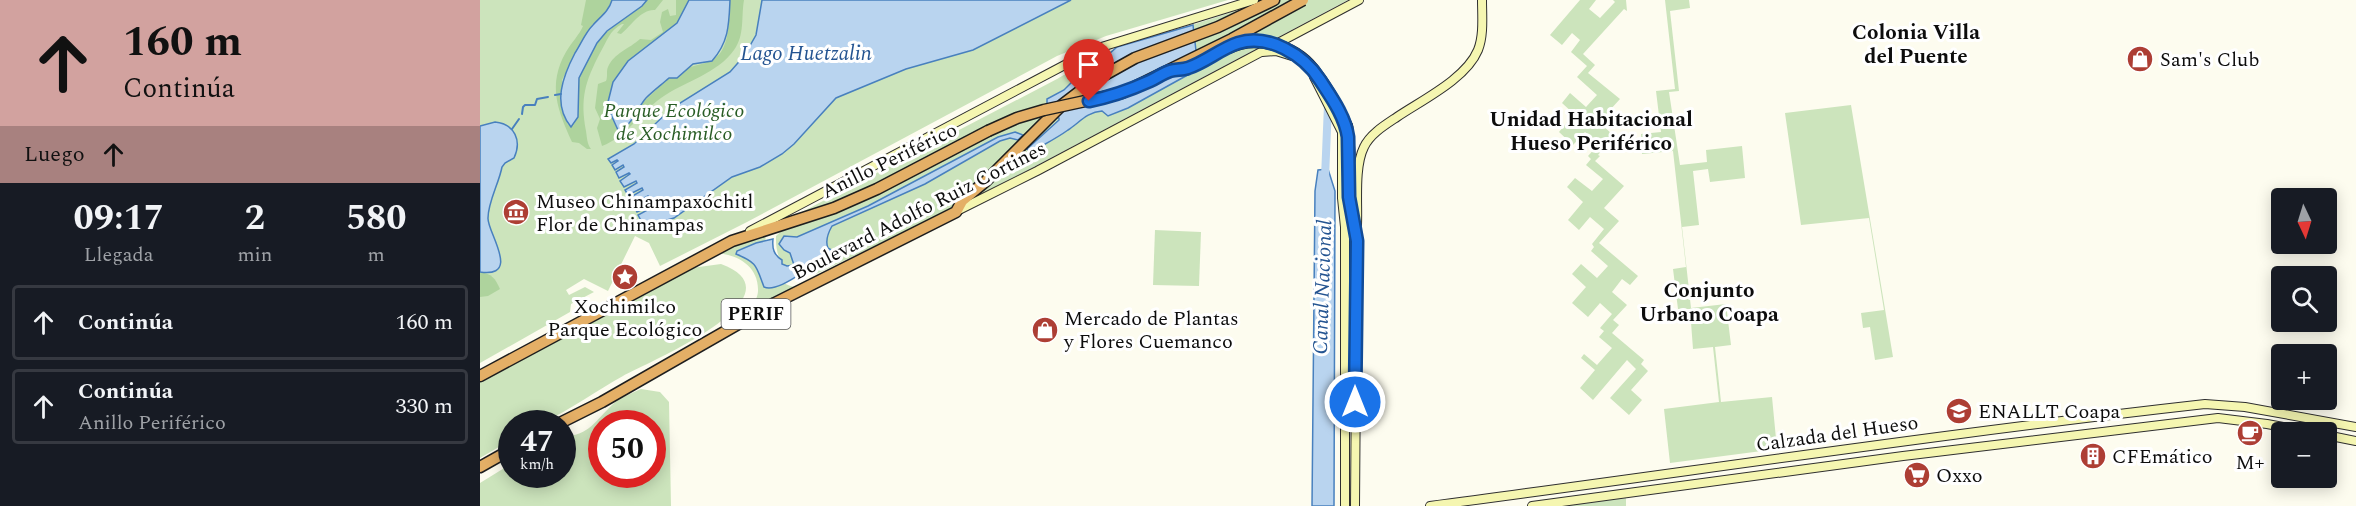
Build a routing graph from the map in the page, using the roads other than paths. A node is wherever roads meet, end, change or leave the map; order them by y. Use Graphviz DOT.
graph roads {
  1 [pos="1254,0"];
  2 [pos="1274,0"];
  3 [pos="1303,0"];
  4 [pos="1359,0"];
  5 [pos="1482,0"];
  6 [pos="1262,52"];
  7 [pos="1171,70"];
  8 [pos="956,212"];
  9 [pos="732,241"];
  10 [pos="1357,241"];
  11 [pos="480,376"];
  12 [pos="576,415"];
  13 [pos="2271,425"];
  14 [pos="2356,427"];
  15 [pos="2337,437"];
  16 [pos="2356,441"];
  17 [pos="498,457"];
  18 [pos="480,467"];
  19 [pos="1345,506"];
  20 [pos="1357,506"];
  21 [pos="1430,506"];
  22 [pos="1532,506"];
  1 -- 9 [label="main road"];
  2 -- 8 [label="highway"];
  3 -- 7 [label="highway, Anillo Periférico, bridge"];
  4 -- 6 [label="main road, Boulevard Adolfo Ruiz Cortines / PERIF"];
  5 -- 10 [label="main road"];
  6 -- 8 [label="main road, Boulevard Adolfo Ruiz Cortines / PERIF"];
  6 -- 19 [label="main road"];
  7 -- 9 [label="highway, Anillo Periférico, bridge"];
  7 -- 10 [label="highway, bridge"];
  8 -- 12 [label="highway, Boulevard Adolfo Ruiz Cortines / PERIF"];
  9 -- 11 [label="highway"];
  10 -- 20 [label="main road"];
  13 -- 22 [label="main road, Calzada del Hueso"];
  14 -- 21 [label="main road, Calzada del Hueso"];
  15 -- 16 [label="main road"];
  17 -- 18 [label="highway"];
}
